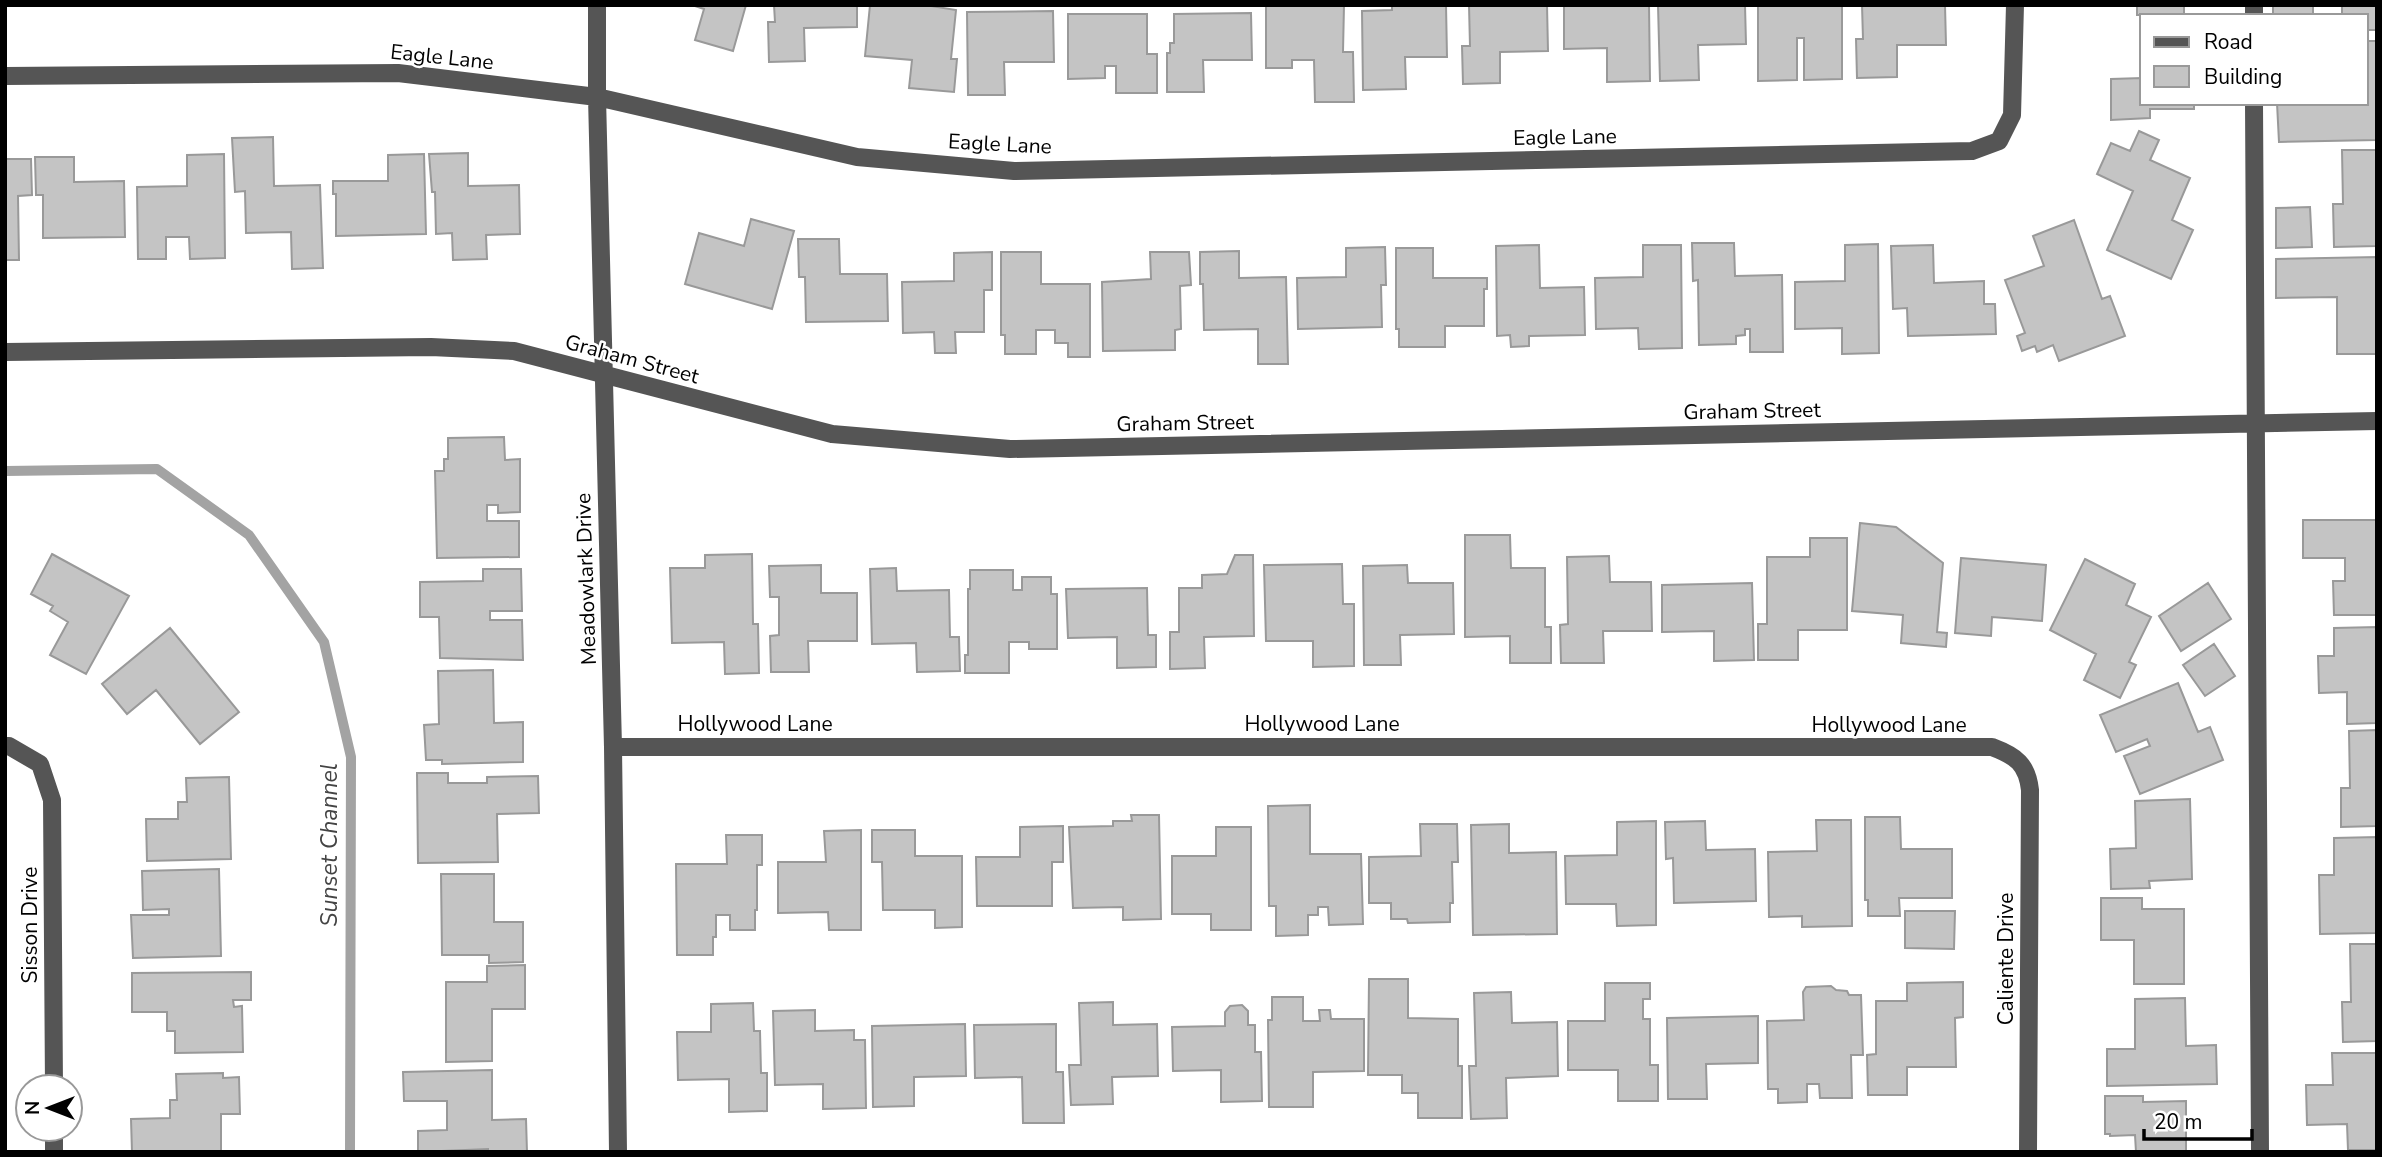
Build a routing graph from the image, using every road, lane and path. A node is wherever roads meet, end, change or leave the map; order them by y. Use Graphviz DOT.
graph roads {
  1 [pos="597,5"];
  2 [pos="2015,5"];
  3 [pos="5,76"];
  4 [pos="597,97"];
  5 [pos="2255,105"];
  6 [pos="5,352"];
  7 [pos="603,376"];
  8 [pos="2377,421"];
  9 [pos="2257,423"];
  10 [pos="5,746"];
  11 [pos="613,747"];
  12 [pos="2025,768"];
  13 [pos="54,1073"];
  14 [pos="618,1152"];
  15 [pos="2028,1152"];
  16 [pos="2260,1152"];
  1 -- 4 [label="street, Meadowlark Drive"];
  2 -- 4 [label="street, Eagle Lane"];
  3 -- 4 [label="street, Eagle Lane"];
  4 -- 7 [label="street, Meadowlark Drive"];
  5 -- 9 [label="street"];
  6 -- 7 [label="street, Graham Street"];
  7 -- 9 [label="street, Graham Street"];
  7 -- 11 [label="street, Meadowlark Drive"];
  8 -- 9 [label="street, Graham Street"];
  9 -- 16 [label="street"];
  10 -- 13 [label="street, Sisson Drive"];
  11 -- 12 [label="street, Hollywood Lane"];
  11 -- 14 [label="street, Meadowlark Drive"];
  12 -- 15 [label="street, Caliente Drive"];
}
